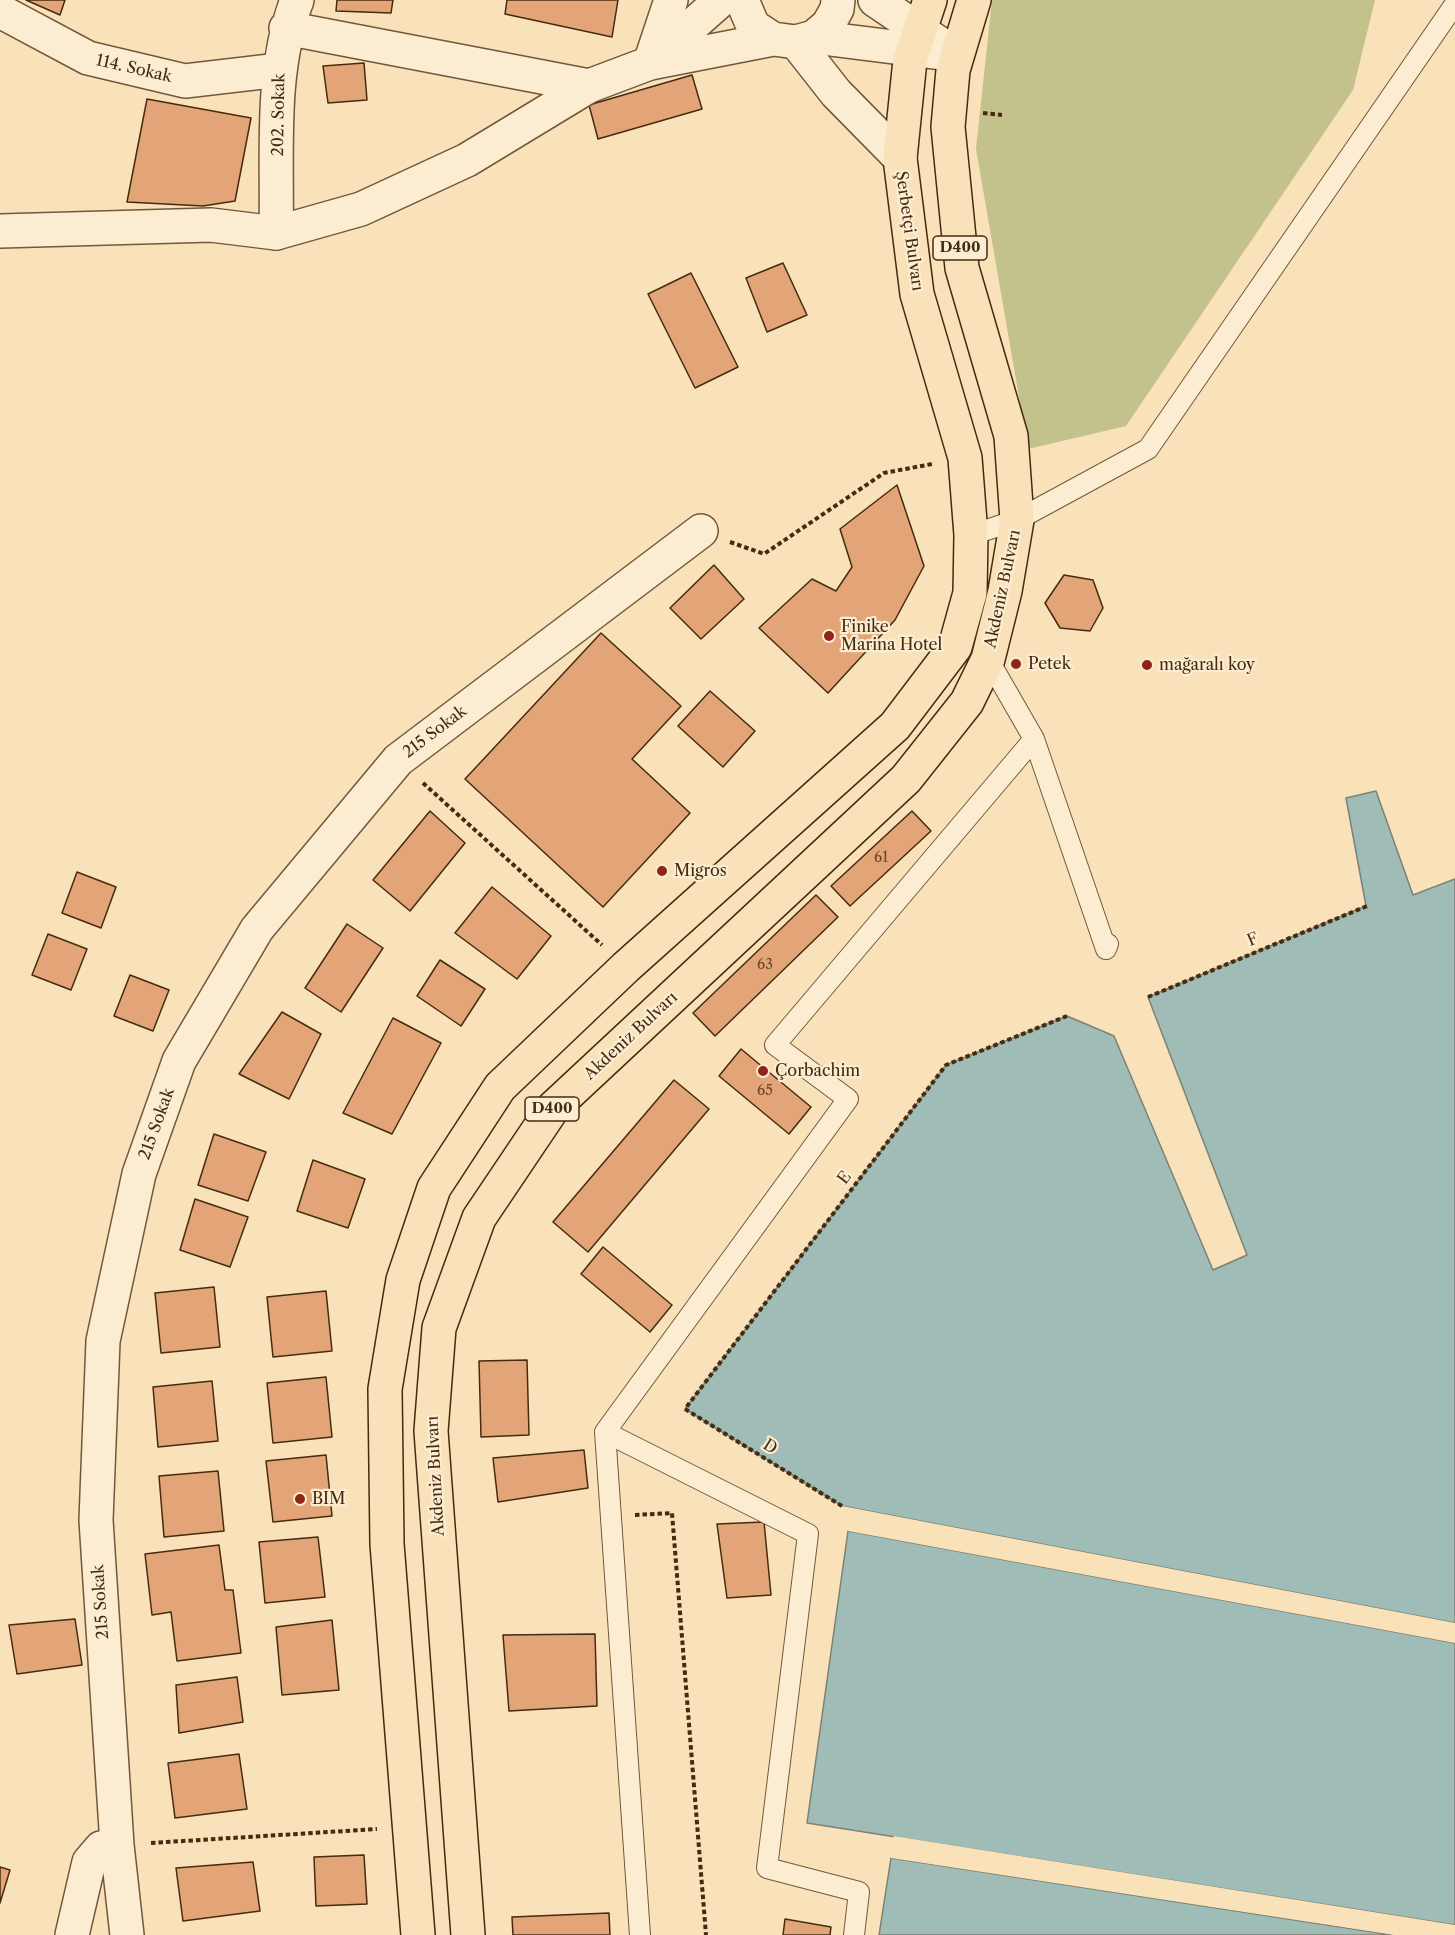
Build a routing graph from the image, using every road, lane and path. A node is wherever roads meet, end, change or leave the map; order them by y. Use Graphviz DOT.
graph roads {
  1 [pos="671,0"];
  2 [pos="721,0"];
  3 [pos="742,0"];
  4 [pos="838,0"];
  5 [pos="875,0"];
  6 [pos="974,0"];
  7 [pos="1455,4"];
  8 [pos="0,11"];
  9 [pos="292,14"];
  10 [pos="921,26"];
  11 [pos="794,40"];
  12 [pos="957,55"];
  13 [pos="650,63"];
  14 [pos="279,70"];
  15 [pos="589,86"];
  16 [pos="900,158"];
  17 [pos="0,231"];
  18 [pos="276,233"];
  19 [pos="965,458"];
  20 [pos="1017,520"];
  21 [pos="701,531"];
  22 [pos="971,535"];
  23 [pos="988,659"];
  24 [pos="1034,739"];
  25 [pos="398,760"];
  26 [pos="1367,906"];
  27 [pos="1108,944"];
  28 [pos="626,967"];
  29 [pos="1148,997"];
  30 [pos="1067,1016"];
  31 [pos="685,1409"];
  32 [pos="605,1432"];
  33 [pos="842,1506"];
  34 [pos="610,1517"];
  35 [pos="409,1827"];
  36 [pos="117,1845"];
  37 [pos="72,1935"];
  38 [pos="127,1935"];
  39 [pos="418,1935"];
  40 [pos="468,1935"];
  41 [pos="640,1935"];
  42 [pos="706,1935"];
  43 [pos="854,1935"];
  1 -- 13 [label="street"];
  2 -- 13 [label="street"];
  3 -- 11 [label="street"];
  4 -- 11 [label="street"];
  5 -- 10 [label="street"];
  6 -- 12 [label="highway, D400"];
  7 -- 20 [label="lane"];
  8 -- 14 [label="street, 114. Sokak"];
  9 -- 14 [label="street, 202. Sokak"];
  9 -- 15 [label="street"];
  10 -- 11 [label="street"];
  10 -- 12 [label="street"];
  10 -- 16 [label="highway, Şerbetçi Bulvarı / D400"];
  11 -- 13 [label="street"];
  11 -- 16 [label="street"];
  12 -- 20 [label="highway, Akdeniz Bulvarı / D400"];
  13 -- 15 [label="street"];
  14 -- 18 [label="street, 202. Sokak"];
  15 -- 18 [label="street"];
  16 -- 19 [label="highway, Şerbetçi Bulvarı / D400"];
  17 -- 18 [label="street"];
  19 -- 21 [label="path"];
  19 -- 22 [label="highway, Akdeniz Bulvarı / D400"];
  20 -- 22 [label="lane"];
  20 -- 23 [label="highway, Akdeniz Bulvarı / D400"];
  21 -- 25 [label="street, 215 Sokak"];
  22 -- 28 [label="highway, Akdeniz Bulvarı / D400"];
  23 -- 24 [label="lane"];
  23 -- 40 [label="highway, Akdeniz Bulvarı / D400"];
  24 -- 27 [label="lane"];
  24 -- 32 [label="lane"];
  25 -- 28 [label="path"];
  25 -- 36 [label="street, 215 Sokak"];
  26 -- 29 [label="path, F"];
  28 -- 35 [label="highway, Akdeniz Bulvarı / D400"];
  30 -- 31 [label="path, E"];
  31 -- 33 [label="path, D"];
  32 -- 34 [label="lane"];
  32 -- 43 [label="lane"];
  34 -- 41 [label="lane"];
  34 -- 42 [label="path"];
  35 -- 36 [label="path"];
  35 -- 39 [label="highway, Akdeniz Bulvarı / D400"];
  36 -- 37 [label="street"];
  36 -- 38 [label="street, 215 Sokak"];
}
